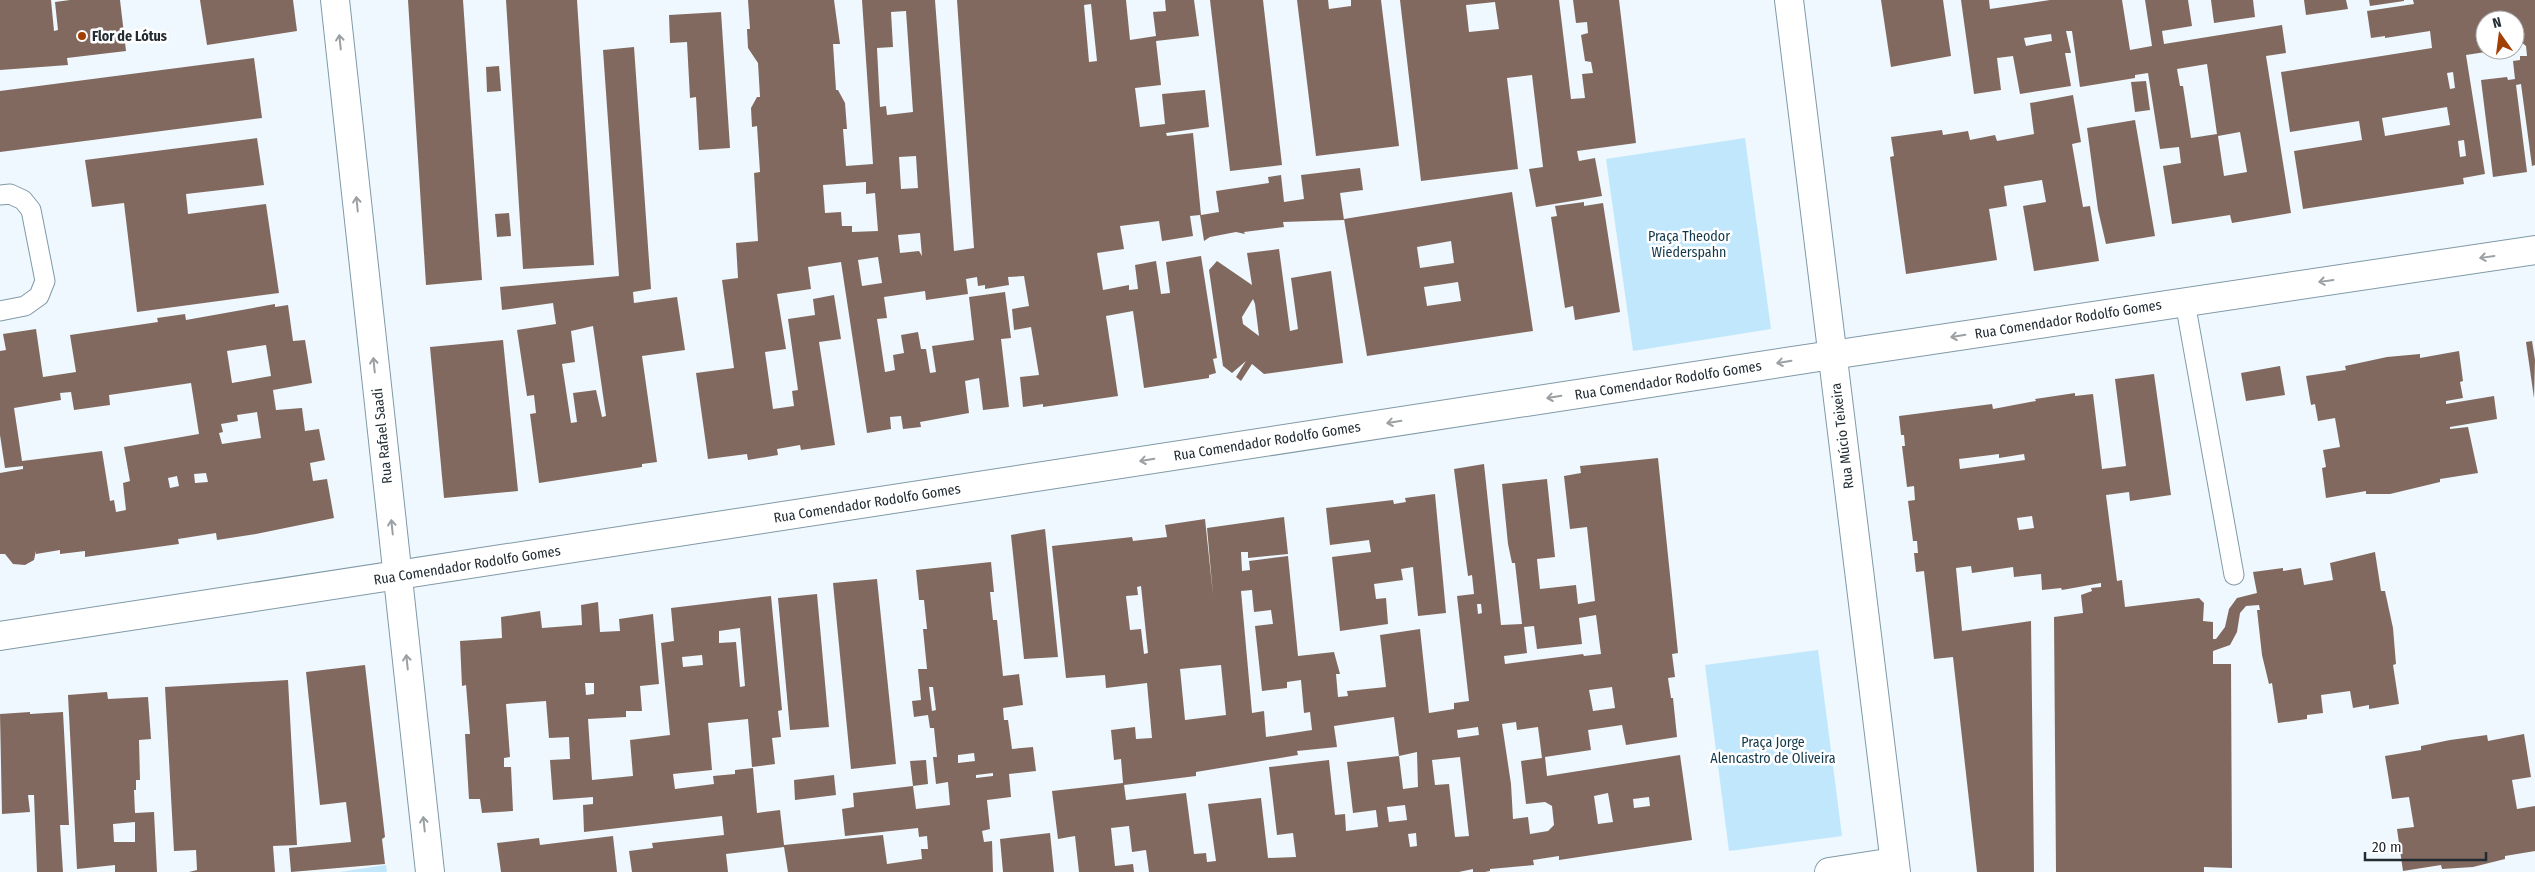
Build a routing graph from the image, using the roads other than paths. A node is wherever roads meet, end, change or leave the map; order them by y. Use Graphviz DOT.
graph roads {
  1 [pos="335,0"];
  2 [pos="1789,0"];
  3 [pos="0,195"];
  4 [pos="2535,250"];
  5 [pos="2185,302"];
  6 [pos="0,311"];
  7 [pos="1832,355"];
  8 [pos="397,575"];
  9 [pos="2234,575"];
  10 [pos="0,636"];
  11 [pos="1895,867"];
  12 [pos="430,872"];
  13 [pos="1829,872"];
  8 -- 1 [label="street, Rua Rafael Saadi, one-way"];
  2 -- 7 [label="street, Rua Múcio Teixeira"];
  3 -- 6 [label="lane"];
  4 -- 5 [label="street, Rua Comendador Rodolfo Gomes, one-way"];
  5 -- 7 [label="street, Rua Comendador Rodolfo Gomes, one-way"];
  5 -- 9 [label="lane"];
  7 -- 8 [label="street, Rua Comendador Rodolfo Gomes, one-way"];
  7 -- 11 [label="street, Rua Múcio Teixeira"];
  8 -- 10 [label="street, Rua Comendador Rodolfo Gomes"];
  12 -- 8 [label="street, Rua Rafael Saadi, one-way"];
  11 -- 13 [label="street"];
}
